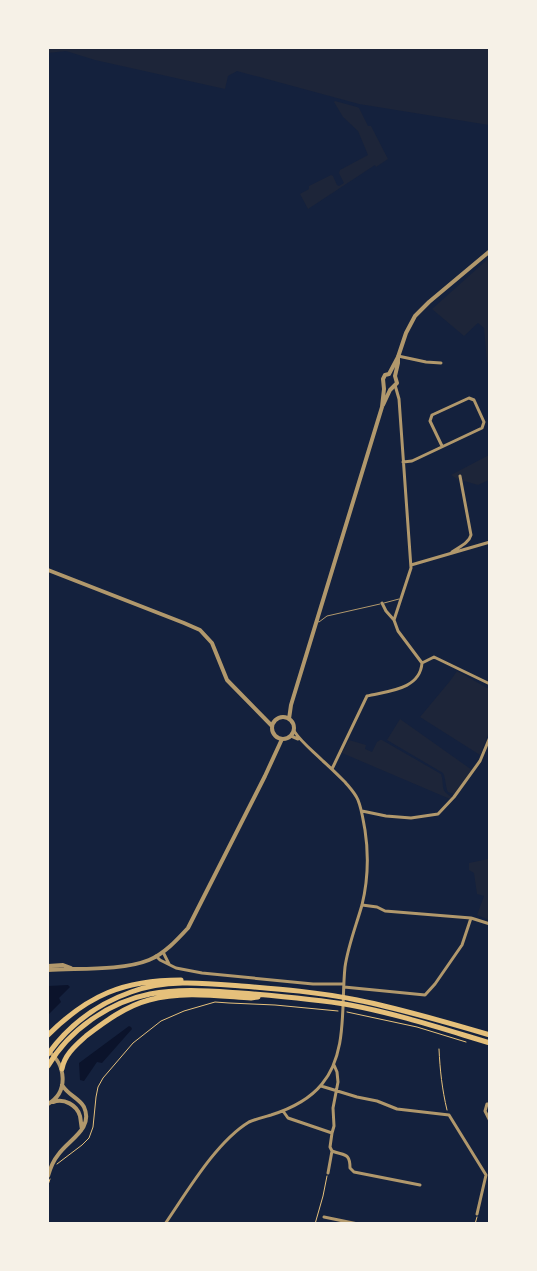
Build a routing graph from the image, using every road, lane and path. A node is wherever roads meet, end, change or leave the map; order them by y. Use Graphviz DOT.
graph roads {
  1 [pos="490,251"];
  2 [pos="398,357"];
  3 [pos="441,363"];
  4 [pos="389,374"];
  5 [pos="395,376"];
  6 [pos="384,385"];
  7 [pos="394,386"];
  8 [pos="382,407"];
  9 [pos="442,446"];
  10 [pos="403,462"];
  11 [pos="460,476"];
  12 [pos="490,542"];
  13 [pos="452,552"];
  14 [pos="411,565"];
  15 [pos="48,570"];
  16 [pos="401,599"];
  17 [pos="382,603"];
  18 [pos="394,620"];
  19 [pos="316,621"];
  20 [pos="422,663"];
  21 [pos="490,684"];
  22 [pos="291,705"];
  23 [pos="282,717"];
  24 [pos="264,718"];
  25 [pos="290,719"];
  26 [pos="276,720"];
  27 [pos="272,726"];
  28 [pos="294,732"];
  29 [pos="276,736"];
  30 [pos="291,736"];
  31 [pos="490,737"];
  32 [pos="282,739"];
  33 [pos="299,739"];
  34 [pos="277,750"];
  35 [pos="332,769"];
  36 [pos="362,811"];
  37 [pos="362,905"];
  38 [pos="471,918"];
  39 [pos="490,924"];
  40 [pos="163,952"];
  41 [pos="156,956"];
  42 [pos="169,965"];
  43 [pos="48,966"];
  44 [pos="76,969"];
  45 [pos="48,970"];
  46 [pos="209,984"];
  47 [pos="344,987"];
  48 [pos="264,995"];
  49 [pos="338,1011"];
  50 [pos="346,1012"];
  51 [pos="48,1035"];
  52 [pos="490,1035"];
  53 [pos="471,1043"];
  54 [pos="490,1043"];
  55 [pos="439,1049"];
  56 [pos="48,1052"];
  57 [pos="334,1065"];
  58 [pos="48,1066"];
  59 [pos="62,1069"];
  60 [pos="62,1085"];
  61 [pos="321,1086"];
  62 [pos="336,1090"];
  63 [pos="49,1104"];
  64 [pos="490,1104"];
  65 [pos="283,1111"];
  66 [pos="449,1115"];
  67 [pos="490,1121"];
  68 [pos="82,1129"];
  69 [pos="332,1133"];
  70 [pos="332,1151"];
  71 [pos="54,1169"];
  72 [pos="328,1173"];
  73 [pos="49,1177"];
  74 [pos="48,1185"];
  75 [pos="420,1185"];
  76 [pos="477,1214"];
  77 [pos="324,1217"];
  78 [pos="344,1222"];
  79 [pos="165,1224"];
  80 [pos="315,1224"];
  81 [pos="358,1224"];
  82 [pos="475,1224"];
  1 -- 2 [label="street"];
  2 -- 3 [label="street"];
  2 -- 4 [label="street"];
  2 -- 5 [label="street"];
  4 -- 5 [label="street"];
  4 -- 6 [label="street"];
  5 -- 7 [label="street"];
  6 -- 7 [label="street"];
  6 -- 8 [label="street"];
  7 -- 8 [label="street"];
  7 -- 10 [label="street"];
  8 -- 19 [label="street"];
  9 -- 9 [label="street"];
  9 -- 10 [label="street"];
  10 -- 14 [label="street"];
  11 -- 13 [label="street"];
  12 -- 13 [label="street"];
  13 -- 14 [label="street"];
  14 -- 16 [label="street"];
  15 -- 24 [label="street"];
  16 -- 17 [label="lane"];
  16 -- 18 [label="street"];
  17 -- 18 [label="street"];
  17 -- 19 [label="lane"];
  18 -- 20 [label="street"];
  19 -- 22 [label="street"];
  20 -- 21 [label="street"];
  20 -- 35 [label="street"];
  22 -- 23 [label="street"];
  22 -- 25 [label="street"];
  23 -- 25 [label="street"];
  23 -- 26 [label="street"];
  24 -- 26 [label="street"];
  24 -- 27 [label="street"];
  25 -- 28 [label="street"];
  26 -- 27 [label="street"];
  27 -- 29 [label="street"];
  28 -- 30 [label="street"];
  28 -- 33 [label="street"];
  29 -- 32 [label="street"];
  29 -- 34 [label="street"];
  30 -- 32 [label="street"];
  30 -- 33 [label="street"];
  31 -- 36 [label="street"];
  32 -- 34 [label="street"];
  33 -- 35 [label="street"];
  34 -- 40 [label="street"];
  35 -- 36 [label="street"];
  36 -- 37 [label="street"];
  37 -- 38 [label="street"];
  37 -- 47 [label="street"];
  38 -- 39 [label="street"];
  38 -- 47 [label="street"];
  40 -- 41 [label="street"];
  40 -- 42 [label="street"];
  41 -- 42 [label="street"];
  41 -- 44 [label="street"];
  42 -- 47 [label="street"];
  43 -- 44 [label="street"];
  44 -- 45 [label="street"];
  46 -- 51 [label="main road"];
  46 -- 52 [label="main road"];
  46 -- 56 [label="main road"];
  47 -- 57 [label="street"];
  48 -- 54 [label="main road"];
  48 -- 58 [label="main road"];
  48 -- 59 [label="main road"];
  49 -- 71 [label="path"];
  50 -- 53 [label="path"];
  55 -- 66 [label="path"];
  56 -- 59 [label="street"];
  57 -- 61 [label="street"];
  57 -- 62 [label="street"];
  59 -- 60 [label="street"];
  60 -- 63 [label="street"];
  60 -- 68 [label="street"];
  61 -- 62 [label="street"];
  61 -- 65 [label="street"];
  62 -- 66 [label="street"];
  62 -- 69 [label="street"];
  63 -- 68 [label="street"];
  64 -- 67 [label="street"];
  65 -- 69 [label="street"];
  65 -- 79 [label="street"];
  66 -- 76 [label="street"];
  68 -- 73 [label="street"];
  69 -- 70 [label="street"];
  70 -- 72 [label="street"];
  70 -- 75 [label="street"];
  72 -- 80 [label="path"];
  73 -- 74 [label="path"];
  76 -- 82 [label="path"];
  77 -- 78 [label="street"];
  78 -- 81 [label="street"];
}
